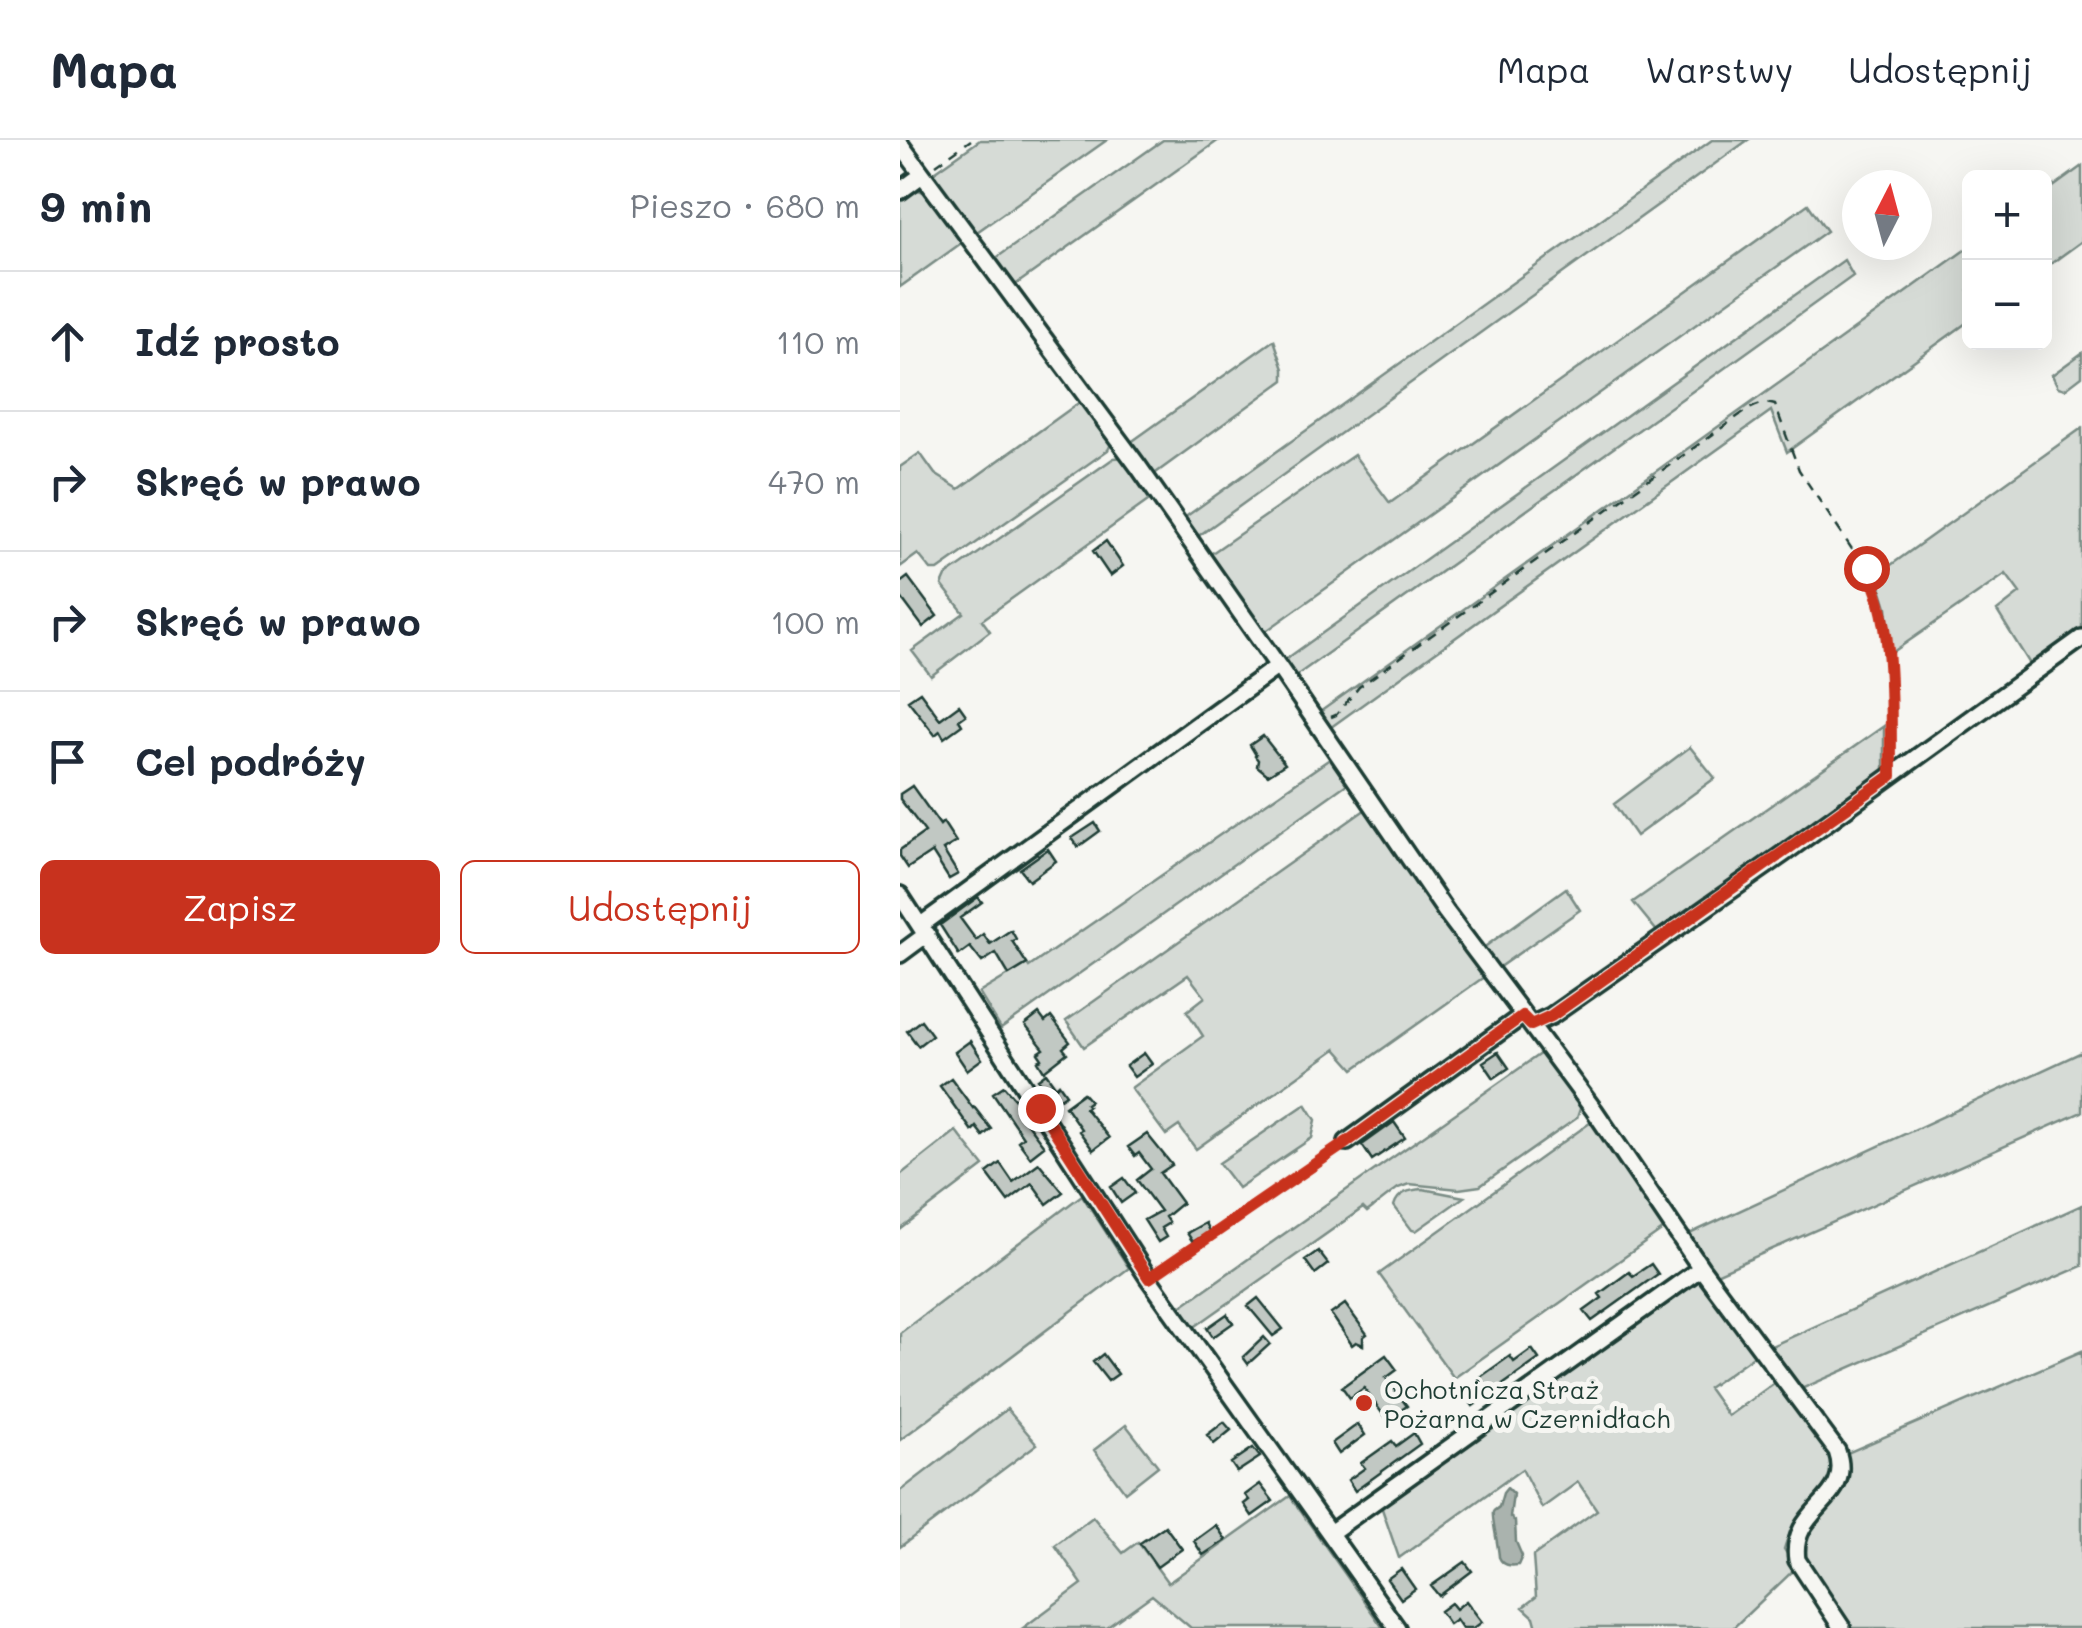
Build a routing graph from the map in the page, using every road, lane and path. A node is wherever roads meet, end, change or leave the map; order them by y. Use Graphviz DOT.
graph roads {
  1 [pos="971,140"];
  2 [pos="900,144"];
  3 [pos="922,175"];
  4 [pos="900,191"];
  5 [pos="2082,638"];
  6 [pos="1278,666"];
  7 [pos="1318,723"];
  8 [pos="1891,776"];
  9 [pos="900,895"];
  10 [pos="924,929"];
  11 [pos="900,954"];
  12 [pos="1526,1020"];
  13 [pos="1347,1142"];
  14 [pos="1701,1268"];
  15 [pos="1149,1278"];
  16 [pos="1330,1534"];
  17 [pos="1398,1628"];
  18 [pos="1842,1628"];
  1 -- 3 [label="path"];
  2 -- 3 [label="street"];
  3 -- 4 [label="street"];
  3 -- 6 [label="street"];
  5 -- 8 [label="street"];
  6 -- 7 [label="street"];
  6 -- 10 [label="street"];
  7 -- 8 [label="path"];
  7 -- 12 [label="street"];
  8 -- 12 [label="street"];
  9 -- 10 [label="street"];
  10 -- 11 [label="street"];
  10 -- 15 [label="street"];
  12 -- 13 [label="street"];
  12 -- 14 [label="street"];
  13 -- 15 [label="path"];
  14 -- 16 [label="street"];
  14 -- 18 [label="street"];
  15 -- 16 [label="street"];
  16 -- 17 [label="street"];
}
